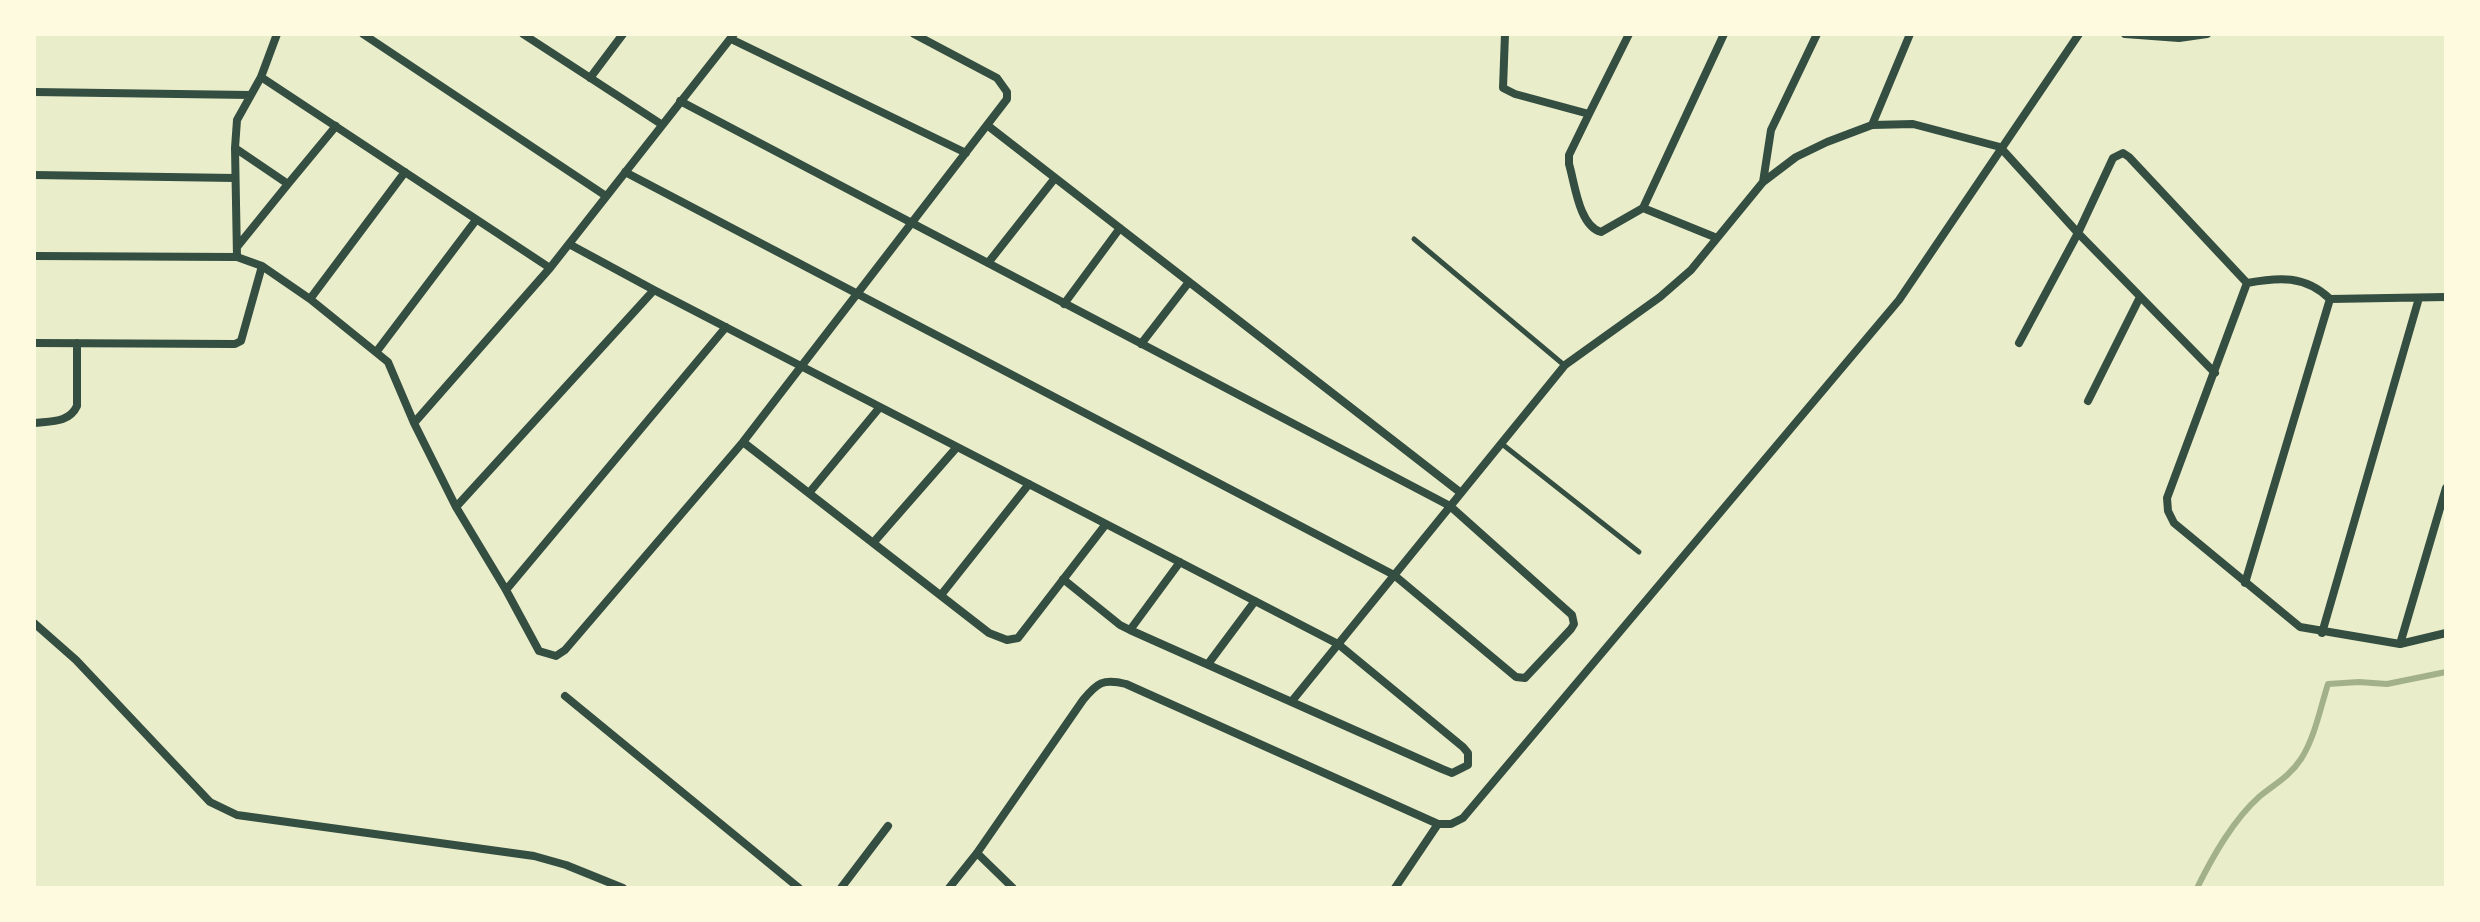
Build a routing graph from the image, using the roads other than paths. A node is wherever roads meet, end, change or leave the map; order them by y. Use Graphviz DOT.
graph roads {
  1 [pos="277,34"];
  2 [pos="363,34"];
  3 [pos="523,34"];
  4 [pos="623,34"];
  5 [pos="914,34"];
  6 [pos="1505,34"];
  7 [pos="1724,34"];
  8 [pos="1817,34"];
  9 [pos="1910,34"];
  10 [pos="2079,34"];
  11 [pos="2125,34"];
  12 [pos="2207,34"];
  13 [pos="1626,35"];
  14 [pos="732,36"];
  15 [pos="261,77"];
  16 [pos="590,78"];
  17 [pos="34,92"];
  18 [pos="250,95"];
  19 [pos="680,101"];
  20 [pos="1589,114"];
  21 [pos="661,124"];
  22 [pos="987,125"];
  23 [pos="1872,125"];
  24 [pos="336,126"];
  25 [pos="2000,147"];
  26 [pos="235,148"];
  27 [pos="966,153"];
  28 [pos="405,172"];
  29 [pos="625,172"];
  30 [pos="34,175"];
  31 [pos="235,178"];
  32 [pos="1055,178"];
  33 [pos="1763,182"];
  34 [pos="288,184"];
  35 [pos="606,196"];
  36 [pos="1643,208"];
  37 [pos="476,220"];
  38 [pos="913,224"];
  39 [pos="1120,228"];
  40 [pos="2078,233"];
  41 [pos="1717,238"];
  42 [pos="1414,239"];
  43 [pos="569,244"];
  44 [pos="237,252"];
  45 [pos="34,256"];
  46 [pos="988,263"];
  47 [pos="262,266"];
  48 [pos="550,268"];
  49 [pos="1189,282"];
  50 [pos="2247,283"];
  51 [pos="654,290"];
  52 [pos="857,296"];
  53 [pos="2140,297"];
  54 [pos="2446,297"];
  55 [pos="2419,298"];
  56 [pos="310,299"];
  57 [pos="2330,299"];
  58 [pos="1064,304"];
  59 [pos="726,327"];
  60 [pos="34,343"];
  61 [pos="77,343"];
  62 [pos="2019,343"];
  63 [pos="1141,344"];
  64 [pos="377,351"];
  65 [pos="1565,365"];
  66 [pos="802,367"];
  67 [pos="2215,373"];
  68 [pos="2088,401"];
  69 [pos="880,407"];
  70 [pos="34,423"];
  71 [pos="414,423"];
  72 [pos="743,442"];
  73 [pos="1501,443"];
  74 [pos="957,447"];
  75 [pos="1029,484"];
  76 [pos="2446,488"];
  77 [pos="809,493"];
  78 [pos="1461,493"];
  79 [pos="1450,506"];
  80 [pos="456,507"];
  81 [pos="1106,524"];
  82 [pos="873,543"];
  83 [pos="1639,552"];
  84 [pos="1180,562"];
  85 [pos="1394,575"];
  86 [pos="1063,579"];
  87 [pos="2245,583"];
  88 [pos="506,590"];
  89 [pos="941,595"];
  90 [pos="1255,601"];
  91 [pos="34,623"];
  92 [pos="1130,630"];
  93 [pos="2322,633"];
  94 [pos="2446,633"];
  95 [pos="1338,644"];
  96 [pos="2400,644"];
  97 [pos="1208,664"];
  98 [pos="565,696"];
  99 [pos="1292,701"];
  100 [pos="1438,824"];
  101 [pos="888,826"];
  102 [pos="977,853"];
  103 [pos="623,888"];
  104 [pos="799,888"];
  105 [pos="841,888"];
  106 [pos="949,888"];
  107 [pos="1013,888"];
  108 [pos="1395,888"];
  1 -- 15 [label="street"];
  2 -- 35 [label="street"];
  3 -- 16 [label="street"];
  4 -- 16 [label="street"];
  5 -- 22 [label="street"];
  6 -- 20 [label="street"];
  7 -- 36 [label="street"];
  8 -- 33 [label="street"];
  9 -- 23 [label="street"];
  10 -- 25 [label="street"];
  11 -- 12 [label="street"];
  13 -- 20 [label="street"];
  14 -- 19 [label="street"];
  14 -- 27 [label="street"];
  15 -- 18 [label="street"];
  15 -- 24 [label="street"];
  16 -- 21 [label="street"];
  17 -- 18 [label="street"];
  18 -- 26 [label="street"];
  19 -- 21 [label="street"];
  19 -- 38 [label="street"];
  20 -- 36 [label="street"];
  21 -- 29 [label="street"];
  22 -- 27 [label="street"];
  22 -- 32 [label="street"];
  23 -- 25 [label="street"];
  23 -- 33 [label="street"];
  24 -- 28 [label="street"];
  24 -- 34 [label="street"];
  25 -- 40 [label="street"];
  25 -- 100 [label="street"];
  26 -- 31 [label="street"];
  26 -- 34 [label="street"];
  27 -- 38 [label="street"];
  28 -- 37 [label="street"];
  28 -- 56 [label="street"];
  29 -- 35 [label="street"];
  29 -- 52 [label="street"];
  30 -- 31 [label="street"];
  31 -- 44 [label="street"];
  32 -- 39 [label="street"];
  32 -- 46 [label="street"];
  33 -- 41 [label="street"];
  34 -- 44 [label="street"];
  35 -- 43 [label="street"];
  36 -- 41 [label="street"];
  37 -- 48 [label="street"];
  37 -- 64 [label="street"];
  38 -- 46 [label="street"];
  38 -- 52 [label="street"];
  39 -- 49 [label="street"];
  39 -- 58 [label="street"];
  40 -- 50 [label="street"];
  40 -- 53 [label="street"];
  40 -- 62 [label="street"];
  41 -- 65 [label="street"];
  42 -- 65 [label="lane"];
  43 -- 48 [label="street"];
  43 -- 51 [label="street"];
  44 -- 45 [label="street"];
  44 -- 47 [label="street"];
  46 -- 58 [label="street"];
  47 -- 56 [label="street"];
  47 -- 61 [label="street"];
  48 -- 71 [label="street"];
  49 -- 63 [label="street"];
  49 -- 78 [label="street"];
  50 -- 57 [label="street"];
  50 -- 67 [label="street"];
  51 -- 59 [label="street"];
  51 -- 80 [label="street"];
  52 -- 66 [label="street"];
  52 -- 85 [label="street"];
  53 -- 67 [label="street"];
  53 -- 68 [label="street"];
  54 -- 55 [label="street"];
  55 -- 57 [label="street"];
  55 -- 93 [label="street"];
  56 -- 64 [label="street"];
  57 -- 87 [label="street"];
  58 -- 63 [label="street"];
  59 -- 66 [label="street"];
  59 -- 88 [label="street"];
  60 -- 61 [label="street"];
  61 -- 70 [label="street"];
  63 -- 79 [label="street"];
  64 -- 71 [label="street"];
  65 -- 73 [label="street"];
  66 -- 69 [label="street"];
  66 -- 72 [label="street"];
  67 -- 87 [label="street"];
  69 -- 74 [label="street"];
  69 -- 77 [label="street"];
  71 -- 80 [label="street"];
  72 -- 77 [label="street"];
  72 -- 88 [label="street"];
  73 -- 78 [label="street"];
  73 -- 83 [label="lane"];
  74 -- 75 [label="street"];
  74 -- 82 [label="street"];
  75 -- 81 [label="street"];
  75 -- 89 [label="street"];
  76 -- 96 [label="street"];
  77 -- 82 [label="street"];
  78 -- 79 [label="street"];
  79 -- 85 [label="street"];
  79 -- 85 [label="street"];
  80 -- 88 [label="street"];
  81 -- 84 [label="street"];
  81 -- 86 [label="street"];
  82 -- 89 [label="street"];
  84 -- 90 [label="street"];
  84 -- 92 [label="street"];
  85 -- 95 [label="street"];
  86 -- 89 [label="street"];
  86 -- 92 [label="street"];
  87 -- 93 [label="street"];
  90 -- 95 [label="street"];
  90 -- 97 [label="street"];
  91 -- 103 [label="street"];
  92 -- 97 [label="street"];
  93 -- 96 [label="street"];
  94 -- 96 [label="street"];
  95 -- 99 [label="street"];
  95 -- 99 [label="street"];
  97 -- 99 [label="street"];
  98 -- 104 [label="street"];
  100 -- 102 [label="street"];
  100 -- 108 [label="street"];
  101 -- 105 [label="street"];
  102 -- 106 [label="street"];
  102 -- 107 [label="street"];
}
